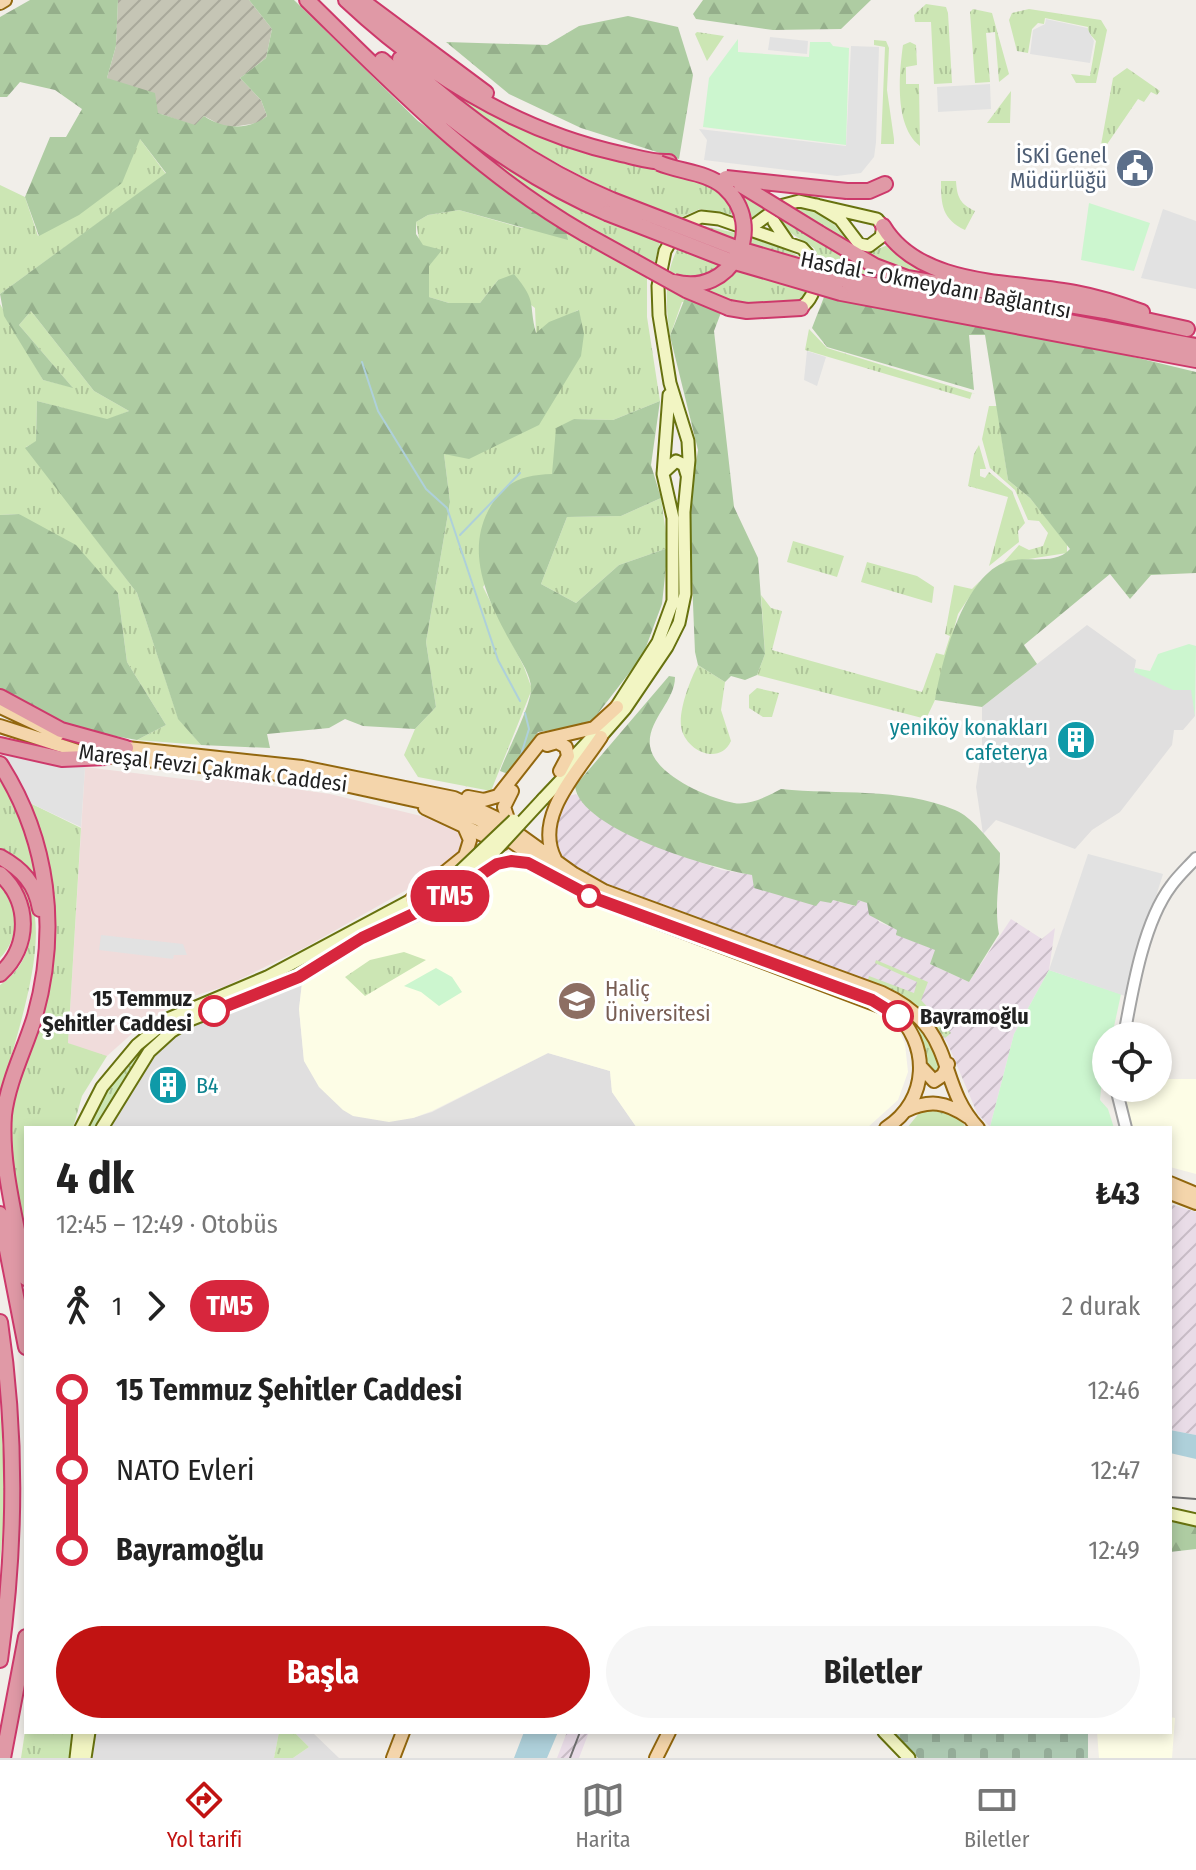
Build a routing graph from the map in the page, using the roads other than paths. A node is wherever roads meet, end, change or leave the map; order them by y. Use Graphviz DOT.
graph roads {
  1 [pos="307,0"];
  2 [pos="317,0"];
  3 [pos="336,0"];
  4 [pos="346,0"];
  5 [pos="361,0"];
  6 [pos="371,0"];
  7 [pos="407,34"];
  8 [pos="542,130"];
  9 [pos="659,163"];
  10 [pos="726,178"];
  11 [pos="885,184"];
  12 [pos="817,205"];
  13 [pos="610,206"];
  14 [pos="866,216"];
  15 [pos="770,221"];
  16 [pos="883,226"];
  17 [pos="749,229"];
  18 [pos="765,234"];
  19 [pos="853,237"];
  20 [pos="787,241"];
  21 [pos="674,282"];
  22 [pos="841,286"];
  23 [pos="801,308"];
  24 [pos="1192,331"];
  25 [pos="1196,346"];
  26 [pos="1196,360"];
  27 [pos="670,383"];
  28 [pos="663,474"];
  29 [pos="688,481"];
  30 [pos="673,599"];
  31 [pos="671,641"];
  32 [pos="0,697"];
  33 [pos="0,707"];
  34 [pos="617,707"];
  35 [pos="0,726"];
  36 [pos="601,737"];
  37 [pos="0,745"];
  38 [pos="126,748"];
  39 [pos="106,757"];
  40 [pos="0,764"];
  41 [pos="560,771"];
  42 [pos="378,791"];
  43 [pos="442,794"];
  44 [pos="539,798"];
  45 [pos="463,824"];
  46 [pos="511,828"];
  47 [pos="0,857"];
  48 [pos="1196,858"];
  49 [pos="557,862"];
  50 [pos="528,863"];
  51 [pos="0,874"];
  52 [pos="456,880"];
  53 [pos="574,886"];
  54 [pos="412,899"];
  55 [pos="362,938"];
  56 [pos="0,974"];
  57 [pos="42,985"];
  58 [pos="1126,1022"];
  59 [pos="948,1064"];
  60 [pos="921,1067"];
  61 [pos="1118,1102"];
  62 [pos="905,1111"];
  63 [pos="974,1125"];
  64 [pos="82,1126"];
  65 [pos="103,1126"];
  66 [pos="888,1126"];
  67 [pos="904,1126"];
  68 [pos="1123,1126"];
  69 [pos="1172,1184"];
  70 [pos="1172,1194"];
  71 [pos="1196,1194"];
  72 [pos="1196,1203"];
  73 [pos="0,1214"];
  74 [pos="24,1266"];
  75 [pos="0,1322"];
  76 [pos="24,1337"];
  77 [pos="1172,1514"];
  78 [pos="1196,1520"];
  79 [pos="24,1648"];
  80 [pos="0,1660"];
  81 [pos="79,1734"];
  82 [pos="89,1734"];
  83 [pos="395,1734"];
  84 [pos="402,1734"];
  85 [pos="660,1734"];
  86 [pos="668,1734"];
  87 [pos="886,1734"];
  88 [pos="390,1755"];
  89 [pos="3,1758"];
  90 [pos="76,1758"];
  91 [pos="85,1758"];
  92 [pos="648,1758"];
  93 [pos="656,1758"];
  94 [pos="909,1758"];
  1 -- 21 [label="highway, bridge"];
  2 -- 13 [label="highway, Hasdal - Okmeydanı Bağlantısı"];
  3 -- 13 [label="highway, Hasdal - Okmeydanı Bağlantısı"];
  4 -- 8 [label="highway"];
  5 -- 7 [label="highway"];
  6 -- 7 [label="highway"];
  7 -- 8 [label="highway"];
  8 -- 9 [label="highway"];
  9 -- 10 [label="highway, bridge"];
  9 -- 21 [label="highway, bridge"];
  10 -- 11 [label="highway, bridge"];
  10 -- 24 [label="highway, bridge"];
  12 -- 14 [label="main road"];
  12 -- 15 [label="main road"];
  12 -- 19 [label="main road"];
  13 -- 22 [label="highway, Hasdal - Okmeydanı Bağlantısı, bridge"];
  14 -- 16 [label="main road"];
  14 -- 19 [label="main road"];
  15 -- 17 [label="main road"];
  15 -- 18 [label="main road"];
  15 -- 20 [label="main road"];
  16 -- 19 [label="main road"];
  16 -- 24 [label="highway"];
  17 -- 18 [label="main road"];
  17 -- 27 [label="main road"];
  18 -- 20 [label="main road"];
  20 -- 23 [label="main road"];
  21 -- 23 [label="highway, bridge"];
  22 -- 25 [label="highway, Hasdal - Okmeydanı Bağlantısı"];
  22 -- 26 [label="highway, Hasdal - Okmeydanı Bağlantısı"];
  27 -- 28 [label="main road"];
  27 -- 29 [label="main road"];
  28 -- 29 [label="main road"];
  28 -- 30 [label="main road"];
  29 -- 31 [label="main road"];
  30 -- 31 [label="main road"];
  30 -- 34 [label="main road"];
  31 -- 36 [label="main road"];
  32 -- 38 [label="highway"];
  33 -- 38 [label="main road, Mareşal Fevzi Çakmak Caddesi"];
  34 -- 41 [label="main road"];
  34 -- 43 [label="main road"];
  35 -- 39 [label="main road, Mareşal Fevzi Çakmak Caddesi"];
  36 -- 44 [label="main road"];
  36 -- 49 [label="main road"];
  37 -- 39 [label="highway"];
  38 -- 43 [label="main road, Mareşal Fevzi Çakmak Caddesi"];
  39 -- 42 [label="main road, Mareşal Fevzi Çakmak Caddesi"];
  40 -- 57 [label="highway"];
  41 -- 44 [label="main road"];
  41 -- 46 [label="main road"];
  42 -- 45 [label="main road"];
  42 -- 53 [label="main road, Mareşal Fevzi Çakmak Caddesi"];
  43 -- 46 [label="main road, Mareşal Fevzi Çakmak Caddesi"];
  44 -- 52 [label="main road, bridge"];
  45 -- 50 [label="main road"];
  45 -- 54 [label="main road"];
  46 -- 49 [label="main road, Mareşal Fevzi Çakmak Caddesi"];
  47 -- 57 [label="highway"];
  48 -- 58 [label="street"];
  49 -- 59 [label="main road, Mareşal Fevzi Çakmak Caddesi"];
  50 -- 53 [label="main road"];
  50 -- 55 [label="main road"];
  51 -- 56 [label="highway"];
  52 -- 54 [label="main road"];
  52 -- 55 [label="main road"];
  53 -- 60 [label="main road, Mareşal Fevzi Çakmak Caddesi"];
  54 -- 64 [label="main road"];
  55 -- 65 [label="main road"];
  57 -- 74 [label="highway"];
  59 -- 60 [label="main road"];
  59 -- 63 [label="main road, Mareşal Fevzi Çakmak Caddesi"];
  60 -- 62 [label="main road"];
  61 -- 68 [label="street"];
  62 -- 63 [label="main road"];
  62 -- 66 [label="main road"];
  62 -- 67 [label="main road"];
  69 -- 71 [label="main road"];
  70 -- 72 [label="main road"];
  73 -- 76 [label="highway"];
  75 -- 80 [label="highway"];
  77 -- 78 [label="main road"];
  79 -- 89 [label="highway"];
  81 -- 90 [label="main road"];
  82 -- 91 [label="main road"];
  83 -- 88 [label="main road"];
  84 -- 88 [label="main road"];
  85 -- 92 [label="main road"];
  86 -- 93 [label="main road"];
  87 -- 94 [label="main road"];
}
